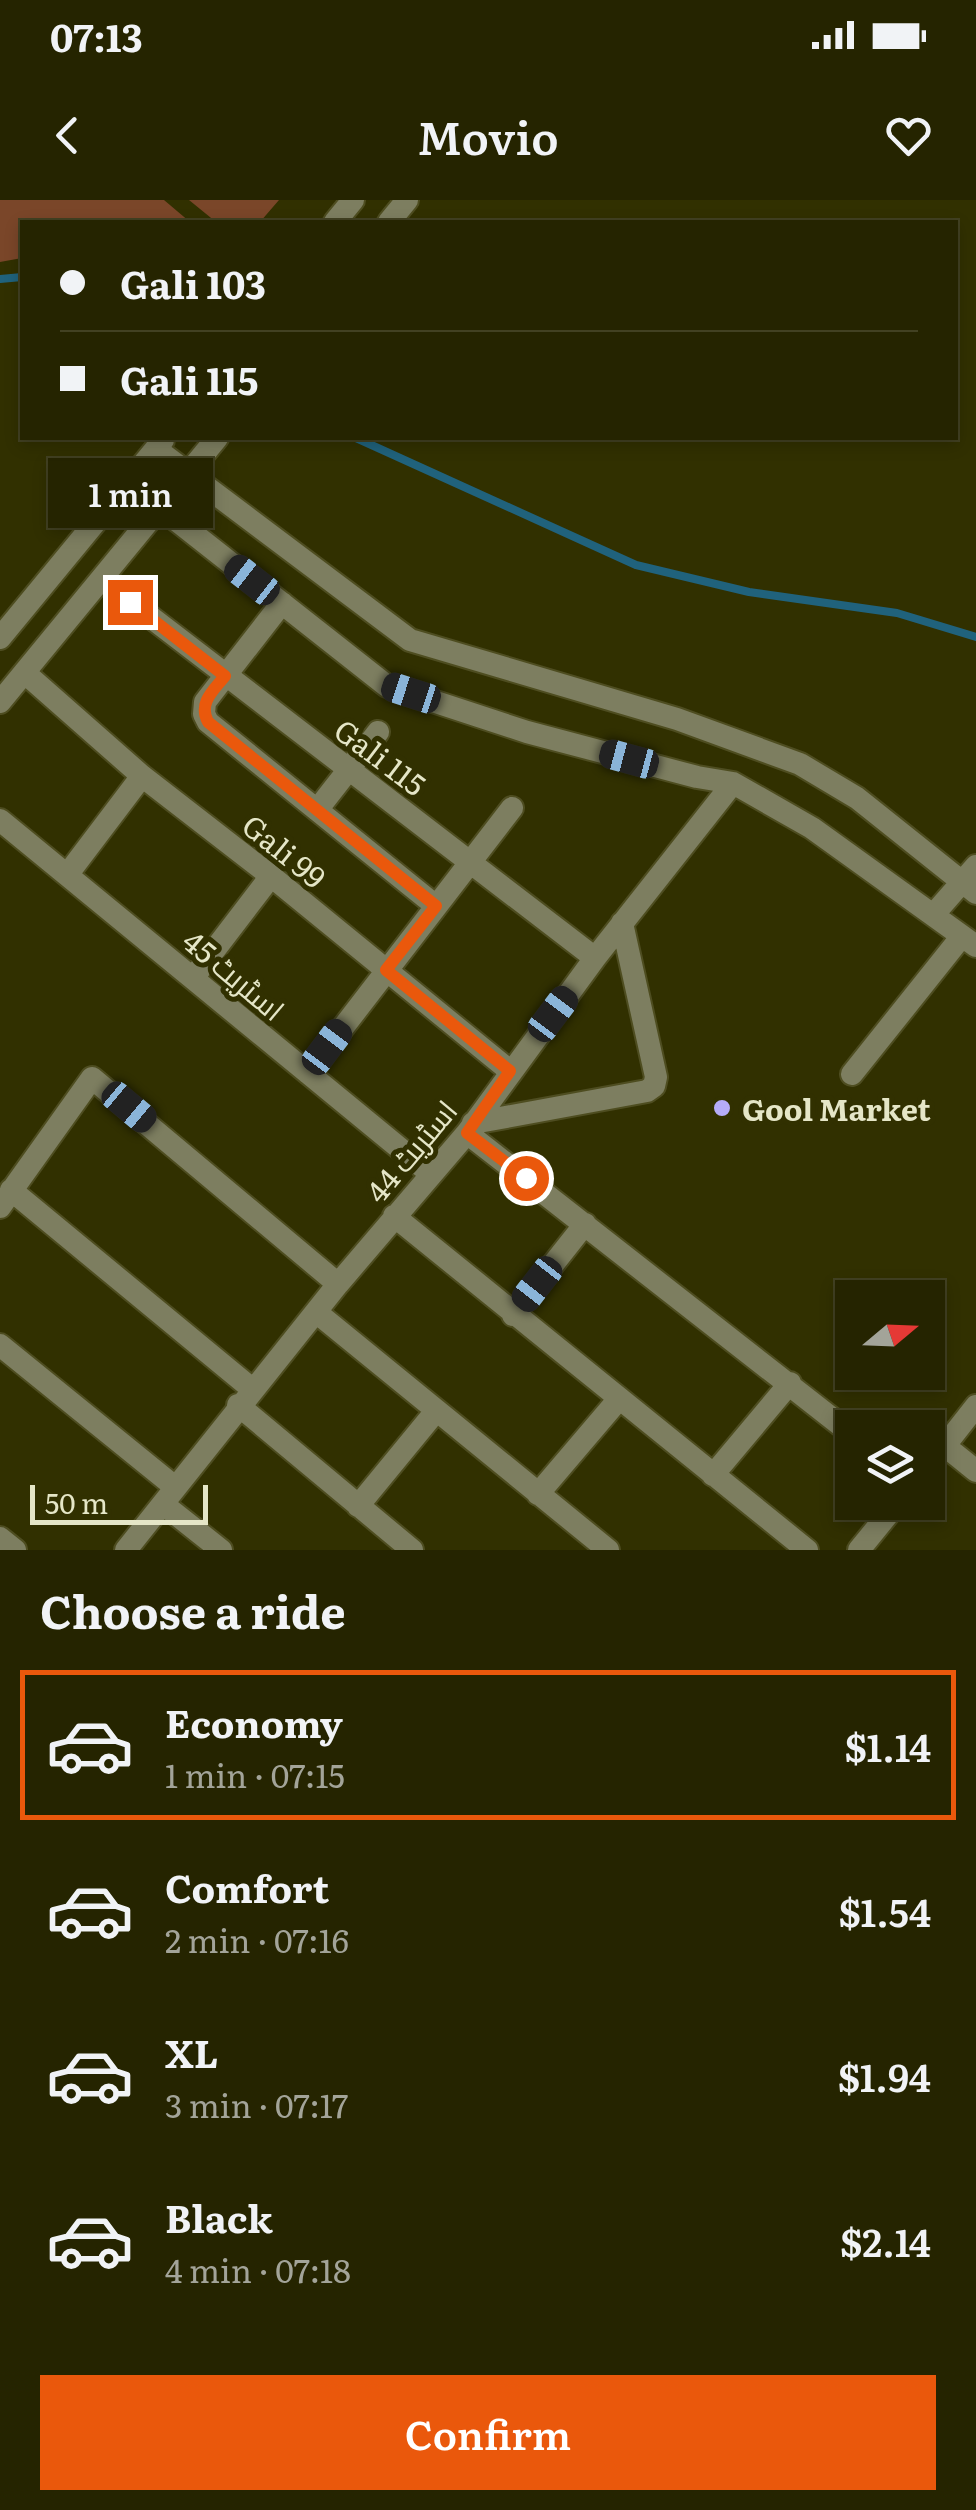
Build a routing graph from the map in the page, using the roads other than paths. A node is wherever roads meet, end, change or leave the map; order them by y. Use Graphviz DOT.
graph roads {
  1 [pos="352,200"];
  2 [pos="407,200"];
  3 [pos="337,220"];
  4 [pos="391,220"];
  5 [pos="215,440"];
  6 [pos="161,444"];
  7 [pos="187,475"];
  8 [pos="129,484"];
  9 [pos="161,509"];
  10 [pos="130,602"];
  11 [pos="282,603"];
  12 [pos="0,638"];
  13 [pos="25,673"];
  14 [pos="225,676"];
  15 [pos="0,702"];
  16 [pos="378,732"];
  17 [pos="348,770"];
  18 [pos="142,776"];
  19 [pos="733,783"];
  20 [pos="512,808"];
  21 [pos="317,810"];
  22 [pos="0,820"];
  23 [pos="472,861"];
  24 [pos="66,875"];
  25 [pos="271,876"];
  26 [pos="972,881"];
  27 [pos="436,906"];
  28 [pos="934,914"];
  29 [pos="622,924"];
  30 [pos="969,941"];
  31 [pos="595,958"];
  32 [pos="386,970"];
  33 [pos="193,978"];
  34 [pos="510,1071"];
  35 [pos="308,1073"];
  36 [pos="852,1074"];
  37 [pos="470,1128"];
  38 [pos="430,1174"];
  39 [pos="5,1199"];
  40 [pos="394,1216"];
  41 [pos="585,1224"];
  42 [pos="338,1284"];
  43 [pos="316,1312"];
  44 [pos="513,1315"];
  45 [pos="0,1345"];
  46 [pos="790,1383"];
  47 [pos="245,1397"];
  48 [pos="618,1400"];
  49 [pos="976,1406"];
  50 [pos="436,1411"];
  51 [pos="835,1420"];
  52 [pos="945,1445"];
  53 [pos="945,1447"];
  54 [pos="976,1471"];
  55 [pos="712,1475"];
  56 [pos="538,1494"];
  57 [pos="169,1496"];
  58 [pos="358,1506"];
  59 [pos="884,1520"];
  60 [pos="0,1538"];
  61 [pos="15,1550"];
  62 [pos="126,1550"];
  63 [pos="220,1550"];
  64 [pos="412,1550"];
  65 [pos="608,1550"];
  66 [pos="807,1550"];
  67 [pos="860,1550"];
  1 -- 3 [label="street"];
  2 -- 4 [label="street"];
  5 -- 7 [label="street"];
  6 -- 7 [label="street"];
  6 -- 8 [label="street"];
  7 -- 9 [label="street"];
  7 -- 26 [label="street"];
  8 -- 9 [label="street"];
  8 -- 12 [label="street"];
  9 -- 11 [label="street"];
  9 -- 13 [label="street"];
  10 -- 14 [label="street, Gali 115"];
  11 -- 14 [label="street"];
  11 -- 19 [label="street"];
  13 -- 15 [label="street"];
  13 -- 18 [label="street, Gali 99"];
  14 -- 17 [label="street, Gali 115"];
  14 -- 21 [label="street"];
  16 -- 17 [label="street"];
  17 -- 21 [label="street"];
  17 -- 23 [label="street, Gali 115"];
  18 -- 24 [label="street"];
  18 -- 25 [label="street, Gali 99"];
  19 -- 28 [label="street"];
  19 -- 29 [label="street, اسٹریٹ 44"];
  20 -- 23 [label="street"];
  21 -- 27 [label="street"];
  22 -- 24 [label="street, اسٹریٹ 45"];
  23 -- 27 [label="street"];
  23 -- 31 [label="street, Gali 115"];
  24 -- 33 [label="street, اسٹریٹ 45"];
  25 -- 32 [label="street, Gali 99"];
  25 -- 33 [label="street"];
  26 -- 28 [label="street"];
  27 -- 32 [label="street"];
  28 -- 30 [label="street"];
  29 -- 31 [label="street, اسٹریٹ 44"];
  29 -- 37 [label="street"];
  30 -- 36 [label="street"];
  31 -- 34 [label="street, اسٹریٹ 44"];
  32 -- 34 [label="street, Gali 99"];
  32 -- 35 [label="street"];
  33 -- 35 [label="street, اسٹریٹ 45"];
  34 -- 37 [label="street, اسٹریٹ 44"];
  35 -- 38 [label="street, اسٹریٹ 45"];
  37 -- 38 [label="street, اسٹریٹ 44"];
  37 -- 41 [label="street"];
  38 -- 40 [label="street, اسٹریٹ 44"];
  39 -- 42 [label="street"];
  39 -- 47 [label="street"];
  40 -- 42 [label="street, اسٹریٹ 44"];
  40 -- 44 [label="street"];
  41 -- 44 [label="street"];
  41 -- 46 [label="street"];
  42 -- 43 [label="street, اسٹریٹ 44"];
  43 -- 47 [label="street, اسٹریٹ 44"];
  43 -- 50 [label="street"];
  44 -- 48 [label="street"];
  45 -- 57 [label="street"];
  46 -- 51 [label="street"];
  46 -- 55 [label="street"];
  47 -- 57 [label="street, اسٹریٹ 44"];
  47 -- 58 [label="street"];
  48 -- 55 [label="street"];
  48 -- 56 [label="street"];
  49 -- 52 [label="street"];
  50 -- 56 [label="street"];
  50 -- 58 [label="street"];
  53 -- 54 [label="street"];
  55 -- 66 [label="street"];
  56 -- 65 [label="street"];
  57 -- 62 [label="street, اسٹریٹ 44"];
  57 -- 63 [label="street"];
  58 -- 64 [label="street"];
  59 -- 67 [label="street"];
  60 -- 61 [label="street"];
}
